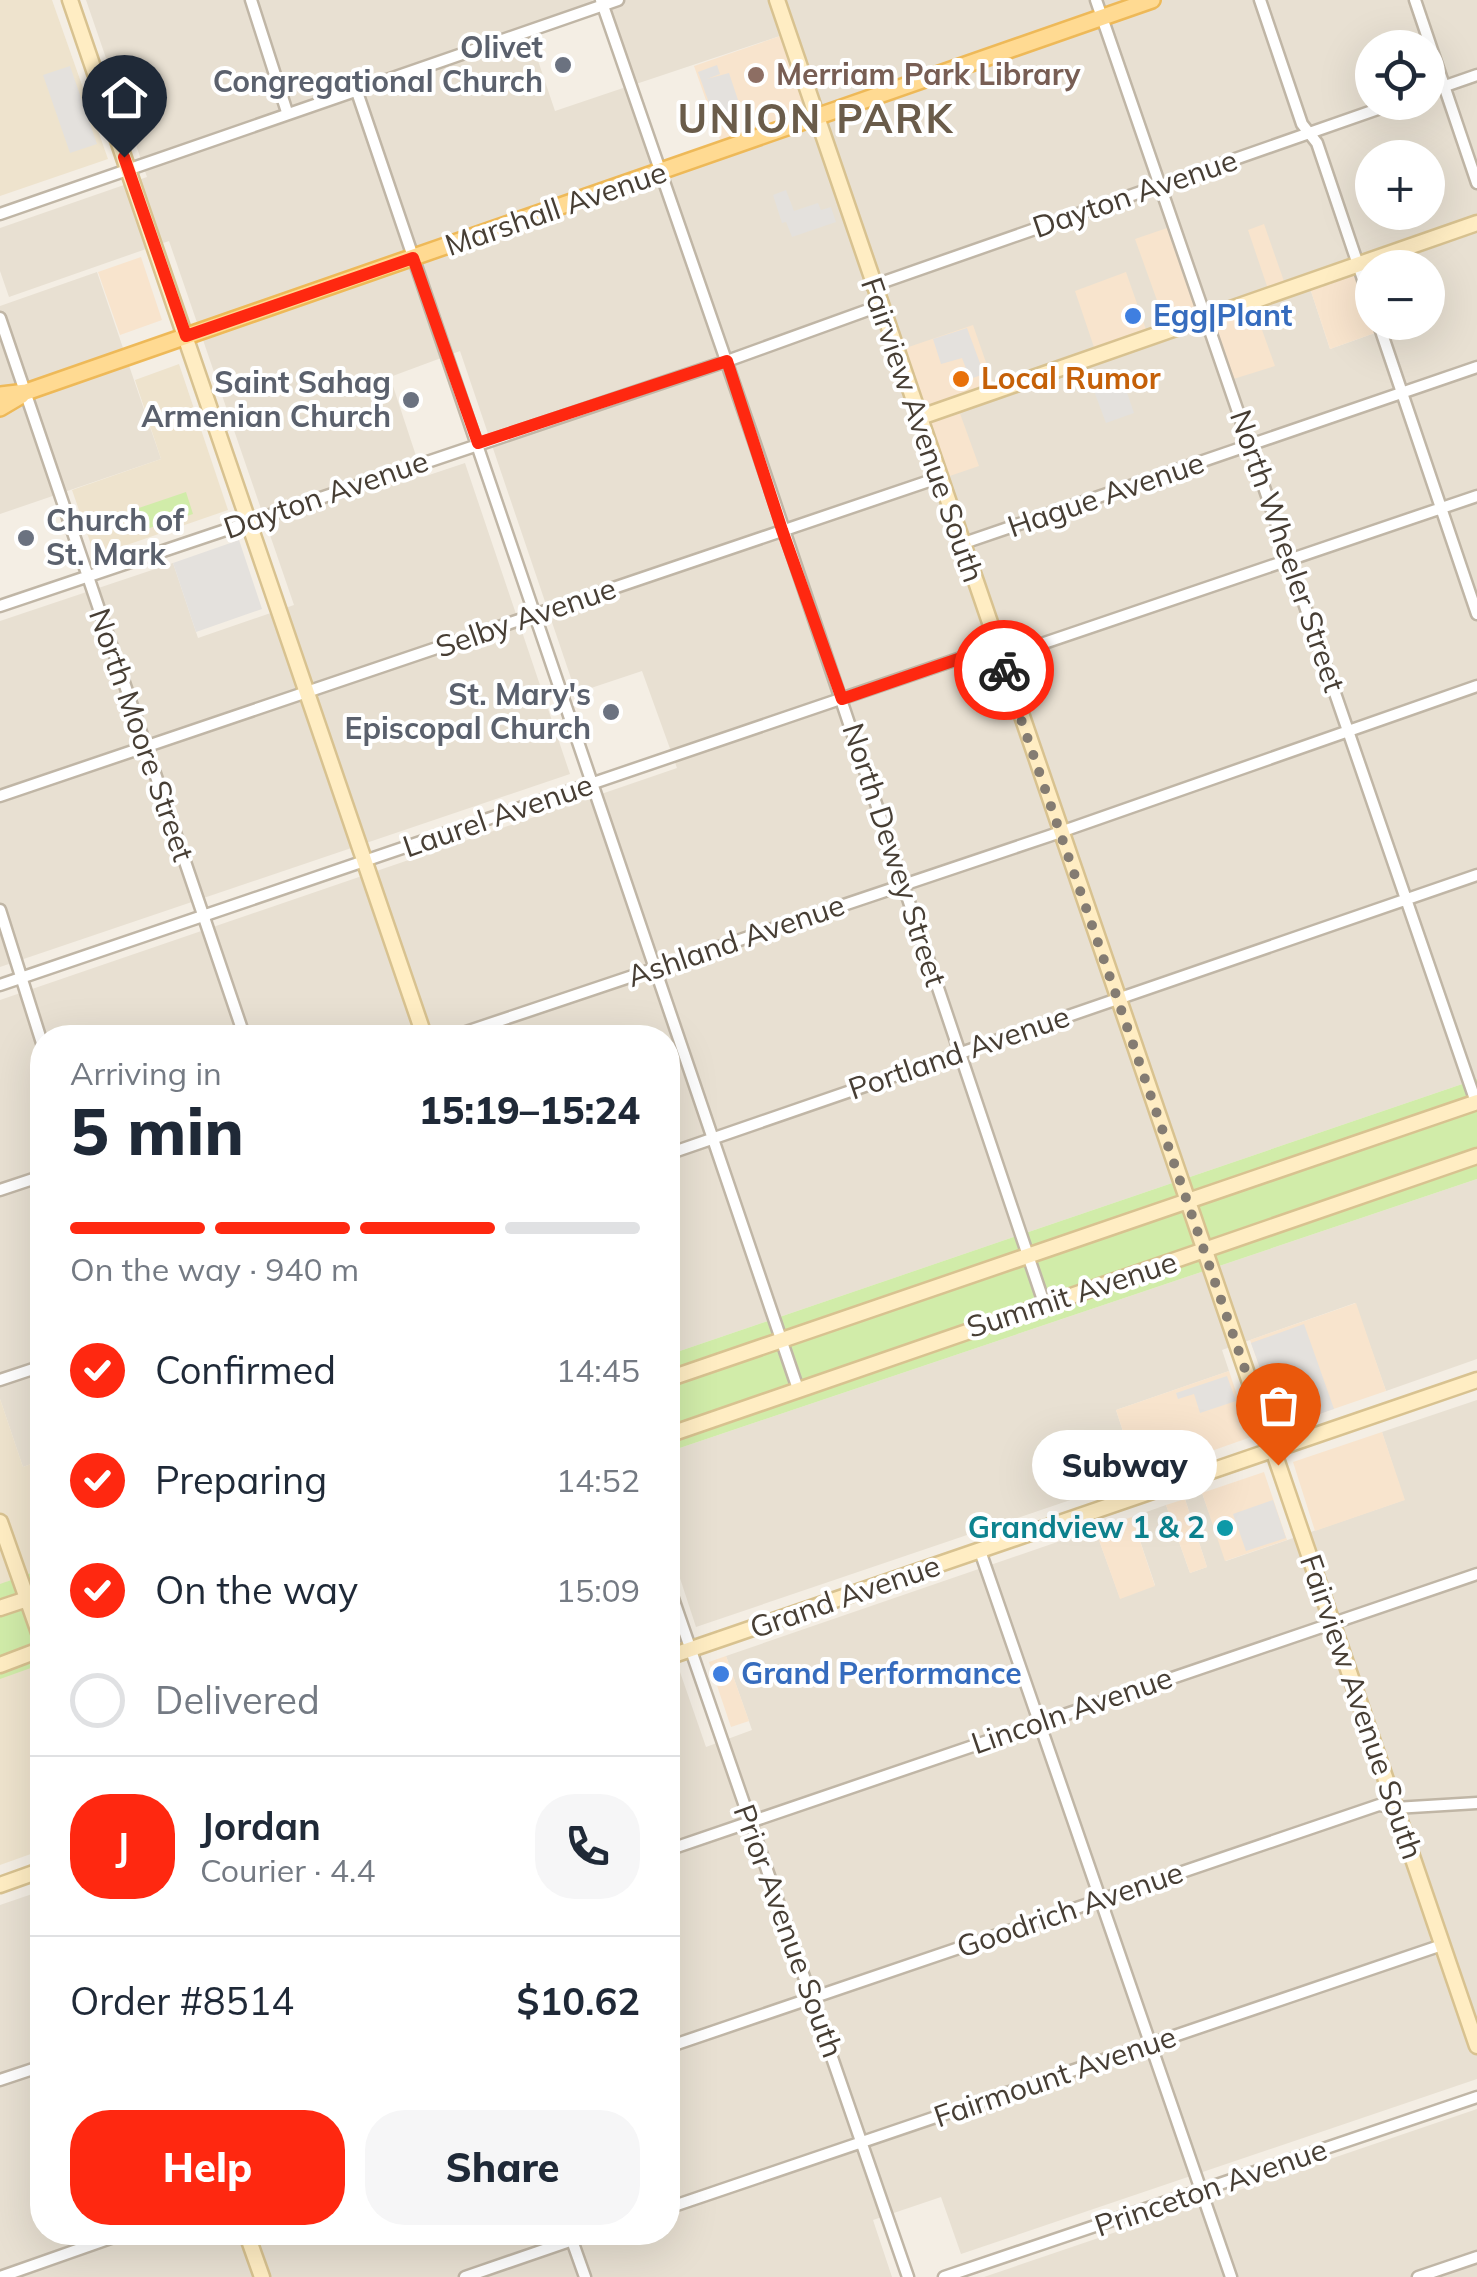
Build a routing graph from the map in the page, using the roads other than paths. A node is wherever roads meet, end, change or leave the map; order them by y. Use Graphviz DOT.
graph roads {
  1 [pos="70,0"];
  2 [pos="251,0"];
  3 [pos="618,0"];
  4 [pos="777,0"];
  5 [pos="1096,0"];
  6 [pos="1165,0"];
  7 [pos="1260,0"];
  8 [pos="1416,0"];
  9 [pos="602,3"];
  10 [pos="1147,3"];
  11 [pos="1103,19"];
  12 [pos="1426,30"];
  13 [pos="1477,75"];
  14 [pos="1445,86"];
  15 [pos="356,89"];
  16 [pos="287,112"];
  17 [pos="1355,117"];
  18 [pos="816,120"];
  19 [pos="1310,133"];
  20 [pos="129,168"];
  21 [pos="661,172"];
  22 [pos="1477,184"];
  23 [pos="1159,186"];
  24 [pos="0,214"];
  25 [pos="1477,222"];
  26 [pos="1398,250"];
  27 [pos="1355,255"];
  28 [pos="413,258"];
  29 [pos="1355,265"];
  30 [pos="872,286"];
  31 [pos="880,306"];
  32 [pos="1207,317"];
  33 [pos="0,318"];
  34 [pos="186,336"];
  35 [pos="1384,340"];
  36 [pos="727,361"];
  37 [pos="1477,367"];
  38 [pos="26,392"];
  39 [pos="1402,394"];
  40 [pos="0,395"];
  41 [pos="0,408"];
  42 [pos="918,418"];
  43 [pos="478,443"];
  44 [pos="1251,445"];
  45 [pos="938,478"];
  46 [pos="1477,496"];
  47 [pos="1441,509"];
  48 [pos="249,522"];
  49 [pos="782,530"];
  50 [pos="961,544"];
  51 [pos="1290,560"];
  52 [pos="87,577"];
  53 [pos="0,606"];
  54 [pos="536,614"];
  55 [pos="1477,614"];
  56 [pos="998,652"];
  57 [pos="1477,686"];
  58 [pos="306,692"];
  59 [pos="842,699"];
  60 [pos="1348,731"];
  61 [pos="145,747"];
  62 [pos="593,784"];
  63 [pos="0,796"];
  64 [pos="1059,829"];
  65 [pos="365,862"];
  66 [pos="1477,874"];
  67 [pos="904,885"];
  68 [pos="1406,899"];
  69 [pos="0,910"];
  70 [pos="204,916"];
  71 [pos="656,969"];
  72 [pos="21,978"];
  73 [pos="0,985"];
  74 [pos="1117,997"];
  75 [pos="36,1025"];
  76 [pos="241,1025"];
  77 [pos="421,1025"];
  78 [pos="487,1025"];
  79 [pos="675,1025"];
  80 [pos="680,1040"];
  81 [pos="960,1053"];
  82 [pos="1476,1102"];
  83 [pos="713,1138"];
  84 [pos="680,1150"];
  85 [pos="1477,1156"];
  86 [pos="30,1180"];
  87 [pos="0,1190"];
  88 [pos="1186,1200"];
  89 [pos="1204,1252"];
  90 [pos="1029,1256"];
  91 [pos="1044,1303"];
  92 [pos="781,1341"];
  93 [pos="30,1370"];
  94 [pos="680,1375"];
  95 [pos="0,1380"];
  96 [pos="1477,1380"];
  97 [pos="798,1389"];
  98 [pos="680,1431"];
  99 [pos="1273,1451"];
  100 [pos="0,1522"];
  101 [pos="980,1551"];
  102 [pos="1477,1574"];
  103 [pos="30,1585"];
  104 [pos="30,1598"];
  105 [pos="0,1608"];
  106 [pos="680,1619"];
  107 [pos="1332,1624"];
  108 [pos="690,1649"];
  109 [pos="680,1653"];
  110 [pos="30,1654"];
  111 [pos="0,1665"];
  112 [pos="1038,1722"];
  113 [pos="1477,1803"];
  114 [pos="1396,1808"];
  115 [pos="748,1822"];
  116 [pos="680,1846"];
  117 [pos="30,1874"];
  118 [pos="0,1885"];
  119 [pos="1100,1900"];
  120 [pos="1442,1945"];
  121 [pos="812,1998"];
  122 [pos="680,2043"];
  123 [pos="1151,2044"];
  124 [pos="1477,2046"];
  125 [pos="30,2070"];
  126 [pos="0,2080"];
  127 [pos="1477,2097"];
  128 [pos="863,2142"];
  129 [pos="1201,2191"];
  130 [pos="680,2204"];
  131 [pos="90,2245"];
  132 [pos="251,2245"];
  133 [pos="549,2245"];
  134 [pos="573,2245"];
  135 [pos="1477,2257"];
  136 [pos="0,2276"];
  137 [pos="262,2277"];
  138 [pos="465,2277"];
  139 [pos="586,2277"];
  140 [pos="908,2277"];
  141 [pos="944,2277"];
  142 [pos="1231,2277"];
  143 [pos="1418,2277"];
  1 -- 20 [label="street"];
  2 -- 16 [label="street"];
  3 -- 9 [label="street"];
  4 -- 18 [label="street, Fairview Avenue South"];
  5 -- 11 [label="street, North Wheeler Street"];
  6 -- 10 [label="main road, Marshall Avenue"];
  7 -- 19 [label="street"];
  8 -- 12 [label="street"];
  9 -- 15 [label="street"];
  9 -- 21 [label="street, North Dewey Street"];
  10 -- 11 [label="main road, Marshall Avenue"];
  11 -- 18 [label="main road, Marshall Avenue"];
  11 -- 23 [label="street, North Wheeler Street"];
  13 -- 14 [label="street"];
  14 -- 22 [label="street"];
  15 -- 16 [label="street"];
  15 -- 28 [label="street"];
  16 -- 20 [label="street"];
  17 -- 19 [label="street, Dayton Avenue"];
  18 -- 21 [label="main road, Marshall Avenue"];
  18 -- 30 [label="street, Fairview Avenue South"];
  19 -- 23 [label="street, Dayton Avenue"];
  19 -- 27 [label="street"];
  20 -- 24 [label="street"];
  20 -- 34 [label="street"];
  21 -- 28 [label="main road, Marshall Avenue"];
  21 -- 36 [label="street, North Dewey Street"];
  23 -- 30 [label="street, Dayton Avenue"];
  23 -- 32 [label="street, North Wheeler Street"];
  25 -- 26 [label="street"];
  28 -- 34 [label="main road, Marshall Avenue"];
  28 -- 43 [label="street"];
  29 -- 32 [label="street"];
  30 -- 31 [label="street, Fairview Avenue South"];
  31 -- 36 [label="street, Dayton Avenue"];
  31 -- 42 [label="street, Fairview Avenue South"];
  32 -- 42 [label="street"];
  32 -- 44 [label="street, North Wheeler Street"];
  33 -- 38 [label="street, North Moore Street"];
  34 -- 38 [label="main road, Marshall Avenue"];
  34 -- 48 [label="street"];
  35 -- 39 [label="street"];
  36 -- 43 [label="street, Dayton Avenue"];
  36 -- 49 [label="street, North Dewey Street"];
  37 -- 39 [label="street, Hague Avenue"];
  38 -- 40 [label="main road, Marshall Avenue"];
  38 -- 41 [label="main road, Marshall Avenue"];
  38 -- 52 [label="street, North Moore Street"];
  39 -- 44 [label="street, Hague Avenue"];
  39 -- 47 [label="street"];
  42 -- 45 [label="street, Fairview Avenue South"];
  43 -- 48 [label="street, Dayton Avenue"];
  43 -- 54 [label="street"];
  44 -- 50 [label="street, Hague Avenue"];
  44 -- 51 [label="street, North Wheeler Street"];
  45 -- 49 [label="street, Selby Avenue"];
  45 -- 50 [label="street, Fairview Avenue South"];
  46 -- 47 [label="street, Laurel Avenue"];
  47 -- 51 [label="street, Laurel Avenue"];
  47 -- 55 [label="street"];
  48 -- 52 [label="street, Dayton Avenue"];
  48 -- 58 [label="street"];
  49 -- 54 [label="street, Selby Avenue"];
  49 -- 59 [label="street, North Dewey Street"];
  50 -- 56 [label="street, Fairview Avenue South"];
  51 -- 56 [label="street, Laurel Avenue"];
  51 -- 60 [label="street, North Wheeler Street"];
  52 -- 53 [label="street, Dayton Avenue"];
  52 -- 61 [label="street, North Moore Street"];
  54 -- 58 [label="street, Selby Avenue"];
  54 -- 62 [label="street"];
  56 -- 59 [label="street, Laurel Avenue"];
  56 -- 64 [label="street, Fairview Avenue South"];
  57 -- 60 [label="street, Ashland Avenue"];
  58 -- 61 [label="street, Selby Avenue"];
  58 -- 65 [label="street"];
  59 -- 62 [label="street, Laurel Avenue"];
  59 -- 67 [label="street, North Dewey Street"];
  60 -- 64 [label="street, Ashland Avenue"];
  60 -- 68 [label="street, North Wheeler Street"];
  61 -- 63 [label="street, Selby Avenue"];
  61 -- 70 [label="street, North Moore Street"];
  62 -- 65 [label="street, Laurel Avenue"];
  62 -- 71 [label="street"];
  64 -- 67 [label="street, Ashland Avenue"];
  64 -- 74 [label="street, Fairview Avenue South"];
  65 -- 70 [label="street, Laurel Avenue"];
  65 -- 77 [label="street"];
  66 -- 68 [label="street, Portland Avenue"];
  67 -- 71 [label="street, Ashland Avenue"];
  67 -- 81 [label="street, North Dewey Street"];
  68 -- 74 [label="street, Portland Avenue"];
  68 -- 82 [label="street, North Wheeler Street"];
  69 -- 72 [label="street"];
  70 -- 72 [label="street, Laurel Avenue"];
  70 -- 76 [label="street, North Moore Street"];
  71 -- 78 [label="street, Ashland Avenue"];
  71 -- 79 [label="street"];
  72 -- 73 [label="street, Laurel Avenue"];
  72 -- 75 [label="street"];
  74 -- 81 [label="street, Portland Avenue"];
  74 -- 88 [label="street, Fairview Avenue South"];
  80 -- 83 [label="street"];
  81 -- 83 [label="street, Portland Avenue"];
  81 -- 90 [label="street, North Dewey Street"];
  82 -- 88 [label="street, Summit Avenue"];
  83 -- 84 [label="street, Portland Avenue"];
  83 -- 92 [label="street"];
  85 -- 89 [label="street, Summit Avenue"];
  86 -- 87 [label="street"];
  88 -- 89 [label="street, Fairview Avenue South"];
  88 -- 90 [label="street, Summit Avenue"];
  89 -- 91 [label="street, Summit Avenue"];
  89 -- 99 [label="street, Fairview Avenue South"];
  90 -- 91 [label="street, North Dewey Street"];
  90 -- 92 [label="street, Summit Avenue"];
  91 -- 97 [label="street, Summit Avenue"];
  92 -- 94 [label="street, Summit Avenue"];
  92 -- 97 [label="street"];
  93 -- 95 [label="street"];
  96 -- 99 [label="street, Grand Avenue"];
  97 -- 98 [label="street, Summit Avenue"];
  99 -- 101 [label="street, Grand Avenue"];
  99 -- 107 [label="street, Fairview Avenue South"];
  100 -- 103 [label="street"];
  101 -- 108 [label="street, Grand Avenue"];
  101 -- 112 [label="street"];
  102 -- 107 [label="street, Lincoln Avenue"];
  104 -- 105 [label="street"];
  106 -- 108 [label="street, Prior Avenue South"];
  107 -- 112 [label="street, Lincoln Avenue"];
  107 -- 114 [label="street, Fairview Avenue South"];
  108 -- 109 [label="street, Grand Avenue"];
  108 -- 115 [label="street, Prior Avenue South"];
  110 -- 111 [label="street"];
  112 -- 115 [label="street, Lincoln Avenue"];
  112 -- 119 [label="street"];
  113 -- 114 [label="street, Goodrich Avenue"];
  114 -- 119 [label="street, Goodrich Avenue"];
  114 -- 120 [label="street, Fairview Avenue South"];
  115 -- 116 [label="street, Lincoln Avenue"];
  115 -- 121 [label="street, Prior Avenue South"];
  117 -- 118 [label="street"];
  119 -- 121 [label="street, Goodrich Avenue"];
  119 -- 123 [label="street"];
  120 -- 123 [label="street, Fairmount Avenue"];
  120 -- 124 [label="street, Fairview Avenue South"];
  121 -- 122 [label="street, Goodrich Avenue"];
  121 -- 128 [label="street, Prior Avenue South"];
  123 -- 128 [label="street, Fairmount Avenue"];
  123 -- 129 [label="street"];
  125 -- 126 [label="street"];
  127 -- 129 [label="street, Princeton Avenue"];
  128 -- 130 [label="street, Fairmount Avenue"];
  128 -- 140 [label="street, Prior Avenue South"];
  129 -- 141 [label="street, Princeton Avenue"];
  129 -- 142 [label="street"];
  131 -- 136 [label="street"];
  132 -- 137 [label="street"];
  133 -- 138 [label="street"];
  134 -- 139 [label="street"];
  135 -- 143 [label="street"];
}
